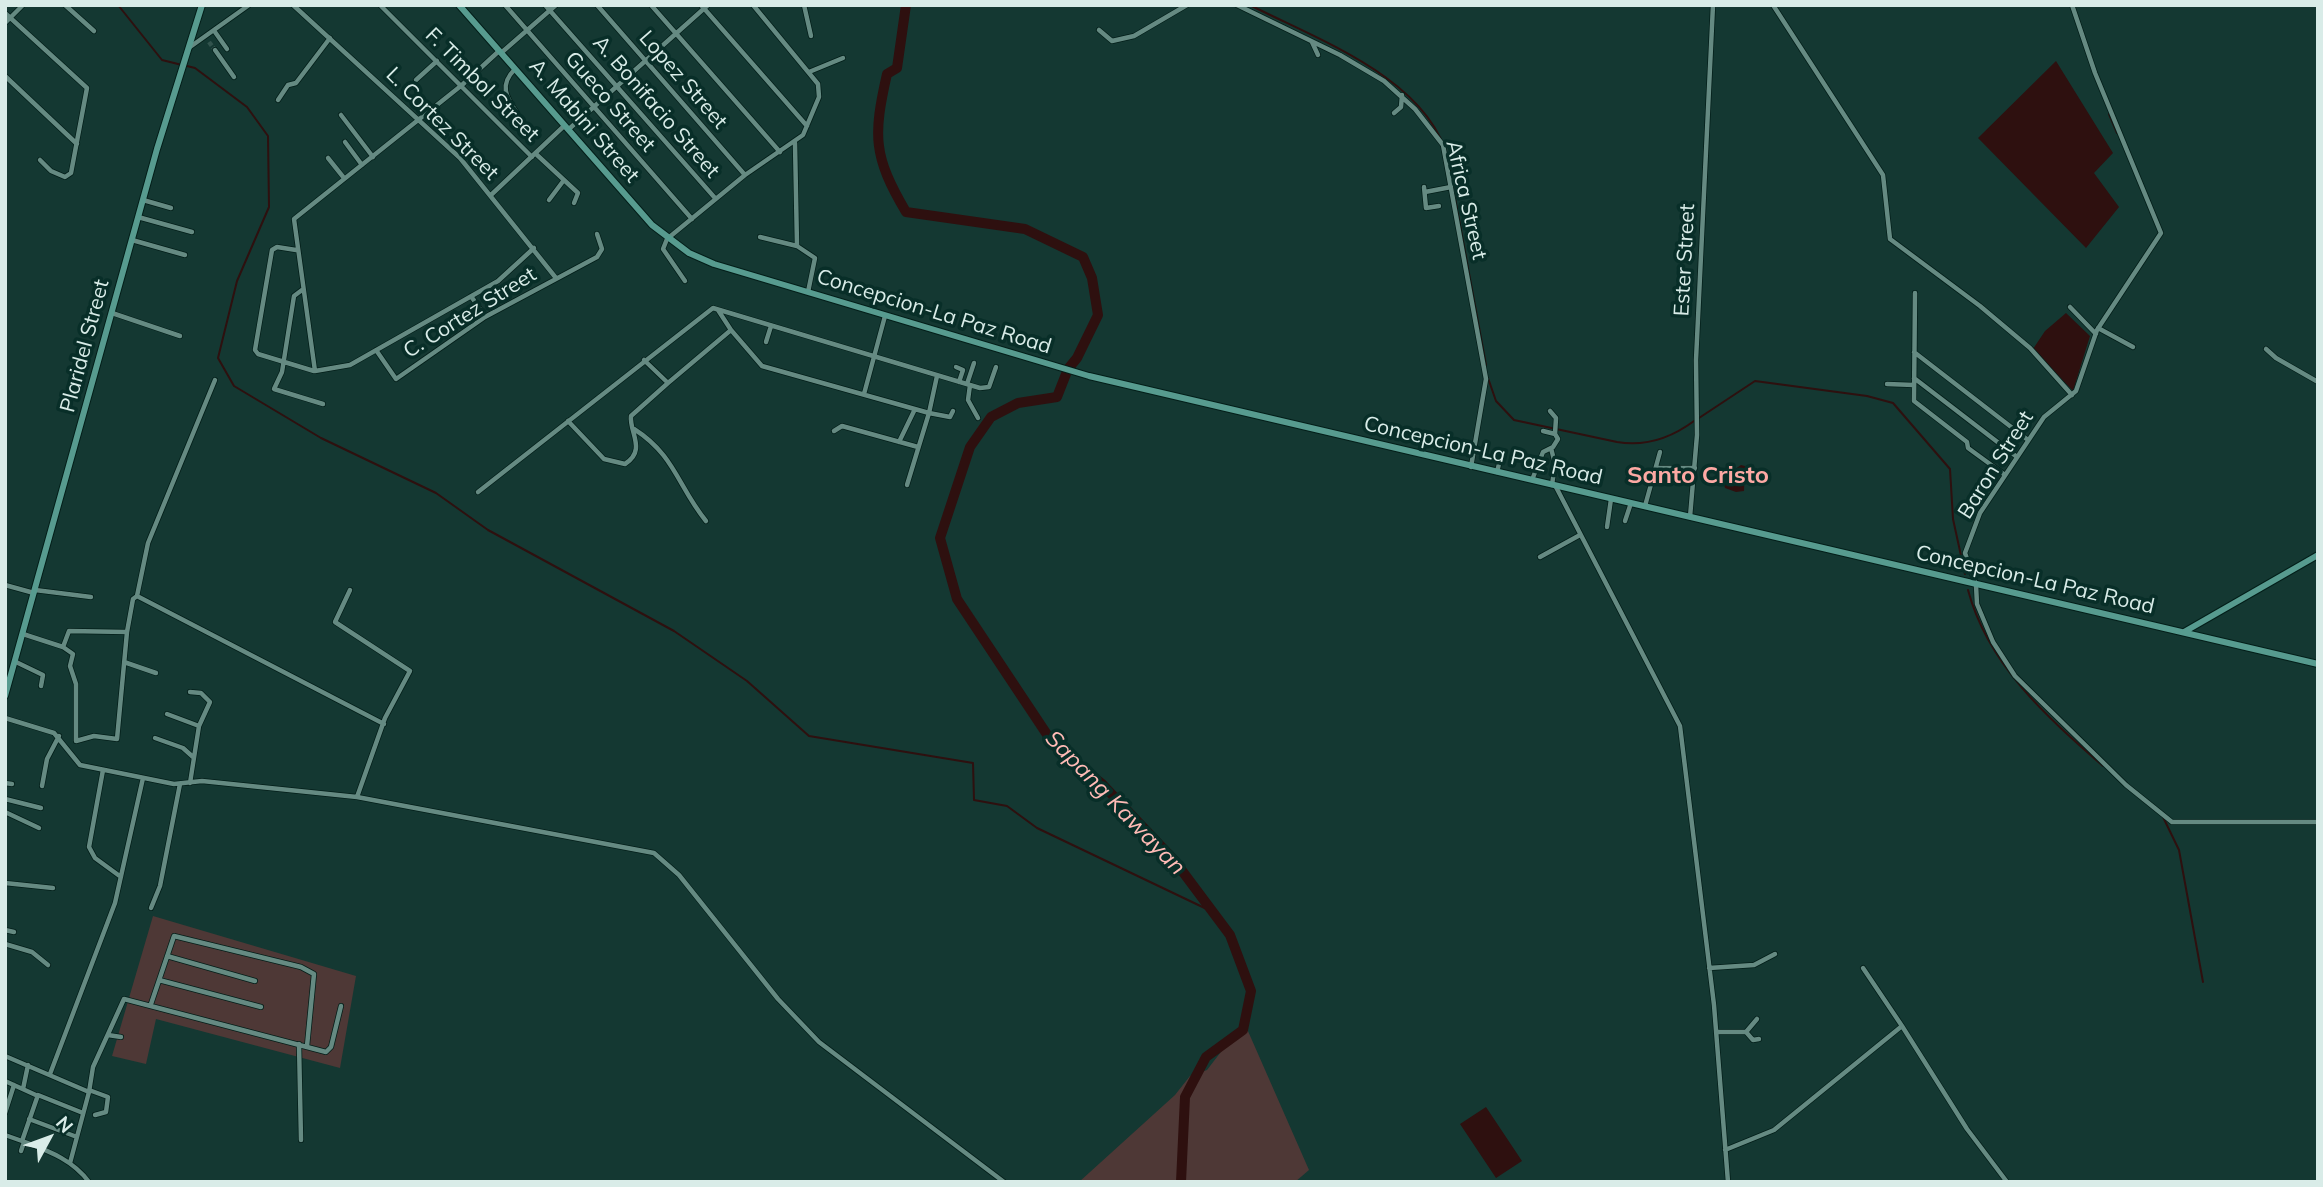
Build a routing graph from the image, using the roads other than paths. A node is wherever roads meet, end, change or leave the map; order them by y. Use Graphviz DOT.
graph roads {
  1 [pos="23,5"];
  2 [pos="65,5"];
  3 [pos="202,5"];
  4 [pos="249,5"];
  5 [pos="293,5"];
  6 [pos="380,5"];
  7 [pos="459,5"];
  8 [pos="505,5"];
  9 [pos="545,5"];
  10 [pos="556,5"];
  11 [pos="597,5"];
  12 [pos="651,5"];
  13 [pos="753,5"];
  14 [pos="804,5"];
  15 [pos="1187,5"];
  16 [pos="1237,5"];
  17 [pos="1713,5"];
  18 [pos="1773,5"];
  19 [pos="2072,5"];
  20 [pos="704,7"];
  21 [pos="550,10"];
  22 [pos="5,13"];
  23 [pos="10,18"];
  24 [pos="5,23"];
  25 [pos="1099,30"];
  26 [pos="93,31"];
  27 [pos="527,31"];
  28 [pos="215,32"];
  29 [pos="677,34"];
  30 [pos="811,36"];
  31 [pos="330,38"];
  32 [pos="1312,42"];
  33 [pos="188,48"];
  34 [pos="227,49"];
  35 [pos="215,50"];
  36 [pos="500,52"];
  37 [pos="1318,55"];
  38 [pos="843,58"];
  39 [pos="647,60"];
  40 [pos="437,61"];
  41 [pos="514,69"];
  42 [pos="809,72"];
  43 [pos="5,76"];
  44 [pos="234,77"];
  45 [pos="416,80"];
  46 [pos="462,85"];
  47 [pos="617,86"];
  48 [pos="1402,95"];
  49 [pos="278,100"];
  50 [pos="593,106"];
  51 [pos="517,113"];
  52 [pos="1394,113"];
  53 [pos="341,115"];
  54 [pos="419,118"];
  55 [pos="807,126"];
  56 [pos="566,128"];
  57 [pos="345,142"];
  58 [pos="795,142"];
  59 [pos="78,144"];
  60 [pos="780,152"];
  61 [pos="534,156"];
  62 [pos="373,157"];
  63 [pos="328,158"];
  64 [pos="40,160"];
  65 [pos="362,165"];
  66 [pos="745,175"];
  67 [pos="344,178"];
  68 [pos="564,180"];
  69 [pos="1451,187"];
  70 [pos="491,195"];
  71 [pos="715,198"];
  72 [pos="143,200"];
  73 [pos="549,200"];
  74 [pos="574,203"];
  75 [pos="1439,206"];
  76 [pos="171,208"];
  77 [pos="138,217"];
  78 [pos="692,219"];
  79 [pos="192,232"];
  80 [pos="597,234"];
  81 [pos="760,237"];
  82 [pos="667,239"];
  83 [pos="132,240"];
  84 [pos="797,246"];
  85 [pos="534,248"];
  86 [pos="296,250"];
  87 [pos="689,253"];
  88 [pos="185,255"];
  89 [pos="556,278"];
  90 [pos="685,281"];
  91 [pos="302,289"];
  92 [pos="808,292"];
  93 [pos="1914,293"];
  94 [pos="471,296"];
  95 [pos="2070,307"];
  96 [pos="718,309"];
  97 [pos="112,313"];
  98 [pos="885,316"];
  99 [pos="485,317"];
  100 [pos="771,326"];
  101 [pos="731,330"];
  102 [pos="2097,331"];
  103 [pos="180,337"];
  104 [pos="766,342"];
  105 [pos="2133,347"];
  106 [pos="2266,349"];
  107 [pos="376,350"];
  108 [pos="1914,352"];
  109 [pos="874,358"];
  110 [pos="644,360"];
  111 [pos="284,361"];
  112 [pos="974,363"];
  113 [pos="956,367"];
  114 [pos="996,367"];
  115 [pos="315,371"];
  116 [pos="937,376"];
  117 [pos="1914,378"];
  118 [pos="215,380"];
  119 [pos="959,382"];
  120 [pos="2318,382"];
  121 [pos="668,383"];
  122 [pos="968,384"];
  123 [pos="1887,384"];
  124 [pos="1914,385"];
  125 [pos="864,394"];
  126 [pos="2072,395"];
  127 [pos="323,404"];
  128 [pos="915,409"];
  129 [pos="953,411"];
  130 [pos="1550,411"];
  131 [pos="929,413"];
  132 [pos="978,418"];
  133 [pos="568,421"];
  134 [pos="633,429"];
  135 [pos="834,431"];
  136 [pos="1543,431"];
  137 [pos="1556,431"];
  138 [pos="2028,440"];
  139 [pos="899,442"];
  140 [pos="918,447"];
  141 [pos="1551,448"];
  142 [pos="1660,452"];
  143 [pos="1501,456"];
  144 [pos="2017,457"];
  145 [pos="1471,467"];
  146 [pos="1656,468"];
  147 [pos="1695,468"];
  148 [pos="1497,473"];
  149 [pos="2005,475"];
  150 [pos="1532,481"];
  151 [pos="906,485"];
  152 [pos="1554,486"];
  153 [pos="478,492"];
  154 [pos="1611,499"];
  155 [pos="1631,503"];
  156 [pos="1645,506"];
  157 [pos="1690,517"];
  158 [pos="706,521"];
  159 [pos="1625,522"];
  160 [pos="1607,527"];
  161 [pos="1580,535"];
  162 [pos="2318,555"];
  163 [pos="1540,557"];
  164 [pos="5,585"];
  165 [pos="1976,585"];
  166 [pos="35,590"];
  167 [pos="350,590"];
  168 [pos="137,596"];
  169 [pos="91,597"];
  170 [pos="127,632"];
  171 [pos="2184,632"];
  172 [pos="23,634"];
  173 [pos="63,647"];
  174 [pos="16,662"];
  175 [pos="124,662"];
  176 [pos="2318,664"];
  177 [pos="156,673"];
  178 [pos="41,685"];
  179 [pos="190,692"];
  180 [pos="5,696"];
  181 [pos="167,714"];
  182 [pos="5,718"];
  183 [pos="384,724"];
  184 [pos="199,726"];
  185 [pos="59,736"];
  186 [pos="155,738"];
  187 [pos="76,741"];
  188 [pos="68,747"];
  189 [pos="193,757"];
  190 [pos="103,770"];
  191 [pos="143,778"];
  192 [pos="190,783"];
  193 [pos="180,785"];
  194 [pos="42,786"];
  195 [pos="357,797"];
  196 [pos="5,799"];
  197 [pos="41,808"];
  198 [pos="5,812"];
  199 [pos="2318,822"];
  200 [pos="39,828"];
  201 [pos="121,877"];
  202 [pos="5,883"];
  203 [pos="53,888"];
  204 [pos="151,908"];
  205 [pos="5,930"];
  206 [pos="14,932"];
  207 [pos="5,944"];
  208 [pos="1775,954"];
  209 [pos="167,956"];
  210 [pos="48,965"];
  211 [pos="1709,968"];
  212 [pos="1863,968"];
  213 [pos="159,980"];
  214 [pos="255,981"];
  215 [pos="151,1004"];
  216 [pos="341,1006"];
  217 [pos="261,1007"];
  218 [pos="1756,1019"];
  219 [pos="1902,1026"];
  220 [pos="1716,1032"];
  221 [pos="1746,1032"];
  222 [pos="107,1035"];
  223 [pos="121,1037"];
  224 [pos="1759,1039"];
  225 [pos="299,1044"];
  226 [pos="307,1046"];
  227 [pos="5,1056"];
  228 [pos="28,1065"];
  229 [pos="50,1074"];
  230 [pos="5,1082"];
  231 [pos="15,1085"];
  232 [pos="23,1089"];
  233 [pos="89,1091"];
  234 [pos="38,1096"];
  235 [pos="5,1113"];
  236 [pos="83,1113"];
  237 [pos="95,1115"];
  238 [pos="29,1119"];
  239 [pos="5,1135"];
  240 [pos="78,1137"];
  241 [pos="301,1140"];
  242 [pos="23,1142"];
  243 [pos="1725,1150"];
  244 [pos="21,1151"];
  245 [pos="70,1163"];
  246 [pos="89,1182"];
  247 [pos="1004,1182"];
  248 [pos="1728,1182"];
  249 [pos="2007,1182"];
  1 -- 23 [label="street"];
  2 -- 26 [label="street"];
  3 -- 33 [label="main road, Plaridel Street"];
  4 -- 28 [label="street"];
  5 -- 31 [label="street, L. Cortez Street"];
  6 -- 40 [label="street, F. Timbol Street"];
  7 -- 36 [label="main road, A. Mabini Street"];
  8 -- 27 [label="street, Gueco Street"];
  9 -- 21 [label="street, A. Bonifacio Street"];
  10 -- 21 [label="street"];
  11 -- 39 [label="street, Lopez Street"];
  12 -- 29 [label="street"];
  13 -- 42 [label="street"];
  14 -- 30 [label="street"];
  15 -- 25 [label="street"];
  16 -- 32 [label="street, Africa Street"];
  17 -- 147 [label="street, Ester Street"];
  18 -- 126 [label="street"];
  19 -- 102 [label="street, Baron Street"];
  20 -- 29 [label="street"];
  20 -- 55 [label="street"];
  21 -- 27 [label="street"];
  21 -- 47 [label="street, A. Bonifacio Street"];
  22 -- 23 [label="street"];
  23 -- 24 [label="street"];
  23 -- 59 [label="street"];
  27 -- 36 [label="street"];
  27 -- 50 [label="street, Gueco Street"];
  28 -- 33 [label="street"];
  28 -- 34 [label="street"];
  29 -- 39 [label="street"];
  29 -- 60 [label="street"];
  31 -- 49 [label="street"];
  31 -- 54 [label="street, L. Cortez Street"];
  32 -- 37 [label="street"];
  32 -- 48 [label="street, Africa Street"];
  33 -- 72 [label="main road, Plaridel Street"];
  35 -- 44 [label="street"];
  36 -- 41 [label="main road, A. Mabini Street"];
  36 -- 46 [label="street"];
  38 -- 42 [label="street"];
  39 -- 47 [label="street"];
  39 -- 66 [label="street, Lopez Street"];
  40 -- 45 [label="street"];
  40 -- 46 [label="street, F. Timbol Street"];
  41 -- 51 [label="street"];
  41 -- 56 [label="main road, A. Mabini Street"];
  42 -- 55 [label="street"];
  43 -- 59 [label="street"];
  46 -- 54 [label="street"];
  46 -- 61 [label="street, F. Timbol Street"];
  47 -- 50 [label="street"];
  47 -- 71 [label="street, A. Bonifacio Street"];
  48 -- 52 [label="street"];
  48 -- 69 [label="street, Africa Street"];
  50 -- 56 [label="street"];
  50 -- 78 [label="street, Gueco Street"];
  53 -- 62 [label="street"];
  54 -- 62 [label="street"];
  54 -- 70 [label="street, L. Cortez Street"];
  55 -- 58 [label="street"];
  56 -- 61 [label="street"];
  56 -- 82 [label="main road, A. Mabini Street"];
  57 -- 65 [label="street"];
  58 -- 60 [label="street"];
  58 -- 84 [label="street"];
  59 -- 64 [label="street"];
  60 -- 66 [label="street"];
  61 -- 68 [label="street, F. Timbol Street"];
  61 -- 70 [label="street"];
  62 -- 65 [label="street"];
  63 -- 67 [label="street"];
  65 -- 67 [label="street"];
  66 -- 71 [label="street"];
  67 -- 86 [label="street"];
  68 -- 73 [label="street"];
  68 -- 74 [label="street"];
  69 -- 75 [label="street"];
  69 -- 145 [label="street, Africa Street"];
  70 -- 85 [label="street, L. Cortez Street"];
  71 -- 78 [label="street"];
  72 -- 76 [label="street"];
  72 -- 77 [label="main road, Plaridel Street"];
  77 -- 79 [label="street"];
  77 -- 83 [label="main road, Plaridel Street"];
  78 -- 82 [label="street"];
  80 -- 89 [label="street, C. Cortez Street"];
  81 -- 84 [label="street"];
  82 -- 87 [label="main road, A. Mabini Street"];
  82 -- 90 [label="street"];
  83 -- 88 [label="street"];
  83 -- 97 [label="main road, Plaridel Street"];
  84 -- 92 [label="street"];
  85 -- 89 [label="street, L. Cortez Street"];
  85 -- 94 [label="street"];
  86 -- 91 [label="street"];
  86 -- 111 [label="street"];
  87 -- 92 [label="main road, Concepcion-La Paz Road"];
  89 -- 99 [label="street, C. Cortez Street"];
  91 -- 111 [label="street"];
  91 -- 115 [label="street"];
  92 -- 98 [label="main road, Concepcion-La Paz Road"];
  93 -- 108 [label="street"];
  94 -- 99 [label="street"];
  94 -- 107 [label="street"];
  95 -- 102 [label="street"];
  96 -- 100 [label="street"];
  96 -- 101 [label="street"];
  96 -- 110 [label="street"];
  97 -- 103 [label="street"];
  97 -- 166 [label="main road, Plaridel Street"];
  98 -- 109 [label="street"];
  98 -- 145 [label="main road, Concepcion-La Paz Road"];
  99 -- 107 [label="street, C. Cortez Street"];
  100 -- 104 [label="street"];
  100 -- 109 [label="street"];
  101 -- 121 [label="street"];
  101 -- 125 [label="street"];
  102 -- 105 [label="street"];
  102 -- 126 [label="street, Baron Street"];
  106 -- 120 [label="street"];
  107 -- 115 [label="street"];
  108 -- 117 [label="street"];
  108 -- 138 [label="street"];
  109 -- 116 [label="street"];
  109 -- 125 [label="street"];
  110 -- 121 [label="street"];
  110 -- 133 [label="street"];
  111 -- 115 [label="street"];
  111 -- 127 [label="street"];
  112 -- 122 [label="street"];
  113 -- 119 [label="street"];
  114 -- 122 [label="street"];
  116 -- 119 [label="street"];
  116 -- 131 [label="street"];
  117 -- 124 [label="street"];
  117 -- 144 [label="street"];
  118 -- 168 [label="street"];
  119 -- 122 [label="street"];
  121 -- 134 [label="street"];
  122 -- 132 [label="street"];
  123 -- 124 [label="street"];
  124 -- 149 [label="street"];
  125 -- 128 [label="street"];
  126 -- 138 [label="street, Baron Street"];
  128 -- 131 [label="street"];
  128 -- 139 [label="street"];
  129 -- 131 [label="street"];
  130 -- 137 [label="street"];
  131 -- 140 [label="street"];
  133 -- 134 [label="street"];
  133 -- 153 [label="street"];
  134 -- 158 [label="street"];
  135 -- 139 [label="street"];
  136 -- 137 [label="street"];
  137 -- 141 [label="street"];
  138 -- 144 [label="street, Baron Street"];
  139 -- 140 [label="street"];
  140 -- 151 [label="street"];
  141 -- 150 [label="street"];
  141 -- 152 [label="street"];
  142 -- 146 [label="street"];
  143 -- 148 [label="street"];
  144 -- 149 [label="street, Baron Street"];
  145 -- 148 [label="main road, Concepcion-La Paz Road"];
  146 -- 147 [label="street"];
  146 -- 156 [label="street"];
  147 -- 157 [label="street, Ester Street"];
  148 -- 150 [label="main road, Concepcion-La Paz Road"];
  149 -- 165 [label="street, Baron Street"];
  150 -- 152 [label="main road, Concepcion-La Paz Road"];
  152 -- 154 [label="main road, Concepcion-La Paz Road"];
  152 -- 161 [label="street"];
  154 -- 155 [label="main road, Concepcion-La Paz Road"];
  154 -- 160 [label="street"];
  155 -- 156 [label="main road, Concepcion-La Paz Road"];
  155 -- 159 [label="street"];
  156 -- 157 [label="main road, Concepcion-La Paz Road"];
  157 -- 165 [label="main road, Concepcion-La Paz Road"];
  161 -- 163 [label="street"];
  161 -- 211 [label="street"];
  162 -- 171 [label="main road"];
  164 -- 166 [label="street"];
  165 -- 171 [label="main road, Concepcion-La Paz Road"];
  165 -- 199 [label="street, Baron Street"];
  166 -- 169 [label="street"];
  166 -- 172 [label="main road, Plaridel Street"];
  167 -- 183 [label="street"];
  168 -- 170 [label="street"];
  168 -- 183 [label="street"];
  170 -- 173 [label="street"];
  170 -- 175 [label="street"];
  171 -- 176 [label="main road, Concepcion-La Paz Road"];
  172 -- 173 [label="street"];
  172 -- 174 [label="main road, Plaridel Street"];
  173 -- 187 [label="street"];
  174 -- 178 [label="street"];
  174 -- 180 [label="main road, Plaridel Street"];
  175 -- 177 [label="street"];
  175 -- 187 [label="street"];
  179 -- 184 [label="street"];
  181 -- 184 [label="street"];
  182 -- 185 [label="street"];
  183 -- 195 [label="street"];
  184 -- 189 [label="street"];
  185 -- 188 [label="street"];
  185 -- 194 [label="street"];
  186 -- 189 [label="street"];
  187 -- 188 [label="street"];
  188 -- 190 [label="street"];
  189 -- 192 [label="street"];
  190 -- 191 [label="street"];
  190 -- 201 [label="street"];
  191 -- 193 [label="street"];
  191 -- 201 [label="street"];
  192 -- 193 [label="street"];
  192 -- 195 [label="street"];
  193 -- 204 [label="street"];
  195 -- 247 [label="street"];
  196 -- 197 [label="street"];
  198 -- 200 [label="street"];
  201 -- 229 [label="street"];
  202 -- 203 [label="street"];
  205 -- 206 [label="street"];
  207 -- 210 [label="street"];
  208 -- 211 [label="street"];
  209 -- 213 [label="street"];
  209 -- 214 [label="street"];
  209 -- 226 [label="street"];
  211 -- 220 [label="street"];
  212 -- 219 [label="street"];
  213 -- 215 [label="street"];
  213 -- 217 [label="street"];
  215 -- 222 [label="street"];
  215 -- 225 [label="street"];
  216 -- 226 [label="street"];
  218 -- 221 [label="street"];
  219 -- 243 [label="street"];
  219 -- 249 [label="street"];
  220 -- 221 [label="street"];
  220 -- 243 [label="street"];
  221 -- 224 [label="street"];
  222 -- 223 [label="street"];
  222 -- 233 [label="street"];
  225 -- 226 [label="street"];
  225 -- 241 [label="street"];
  227 -- 228 [label="street"];
  228 -- 229 [label="street"];
  228 -- 232 [label="street"];
  229 -- 233 [label="street"];
  230 -- 231 [label="street"];
  231 -- 232 [label="street"];
  231 -- 235 [label="street"];
  232 -- 234 [label="street"];
  233 -- 236 [label="street"];
  233 -- 237 [label="street"];
  234 -- 236 [label="street"];
  234 -- 238 [label="street"];
  236 -- 240 [label="street"];
  238 -- 240 [label="street"];
  238 -- 242 [label="street"];
  239 -- 242 [label="street"];
  240 -- 245 [label="street"];
  242 -- 244 [label="street"];
  242 -- 245 [label="street"];
  243 -- 248 [label="street"];
  245 -- 246 [label="street"];
}
